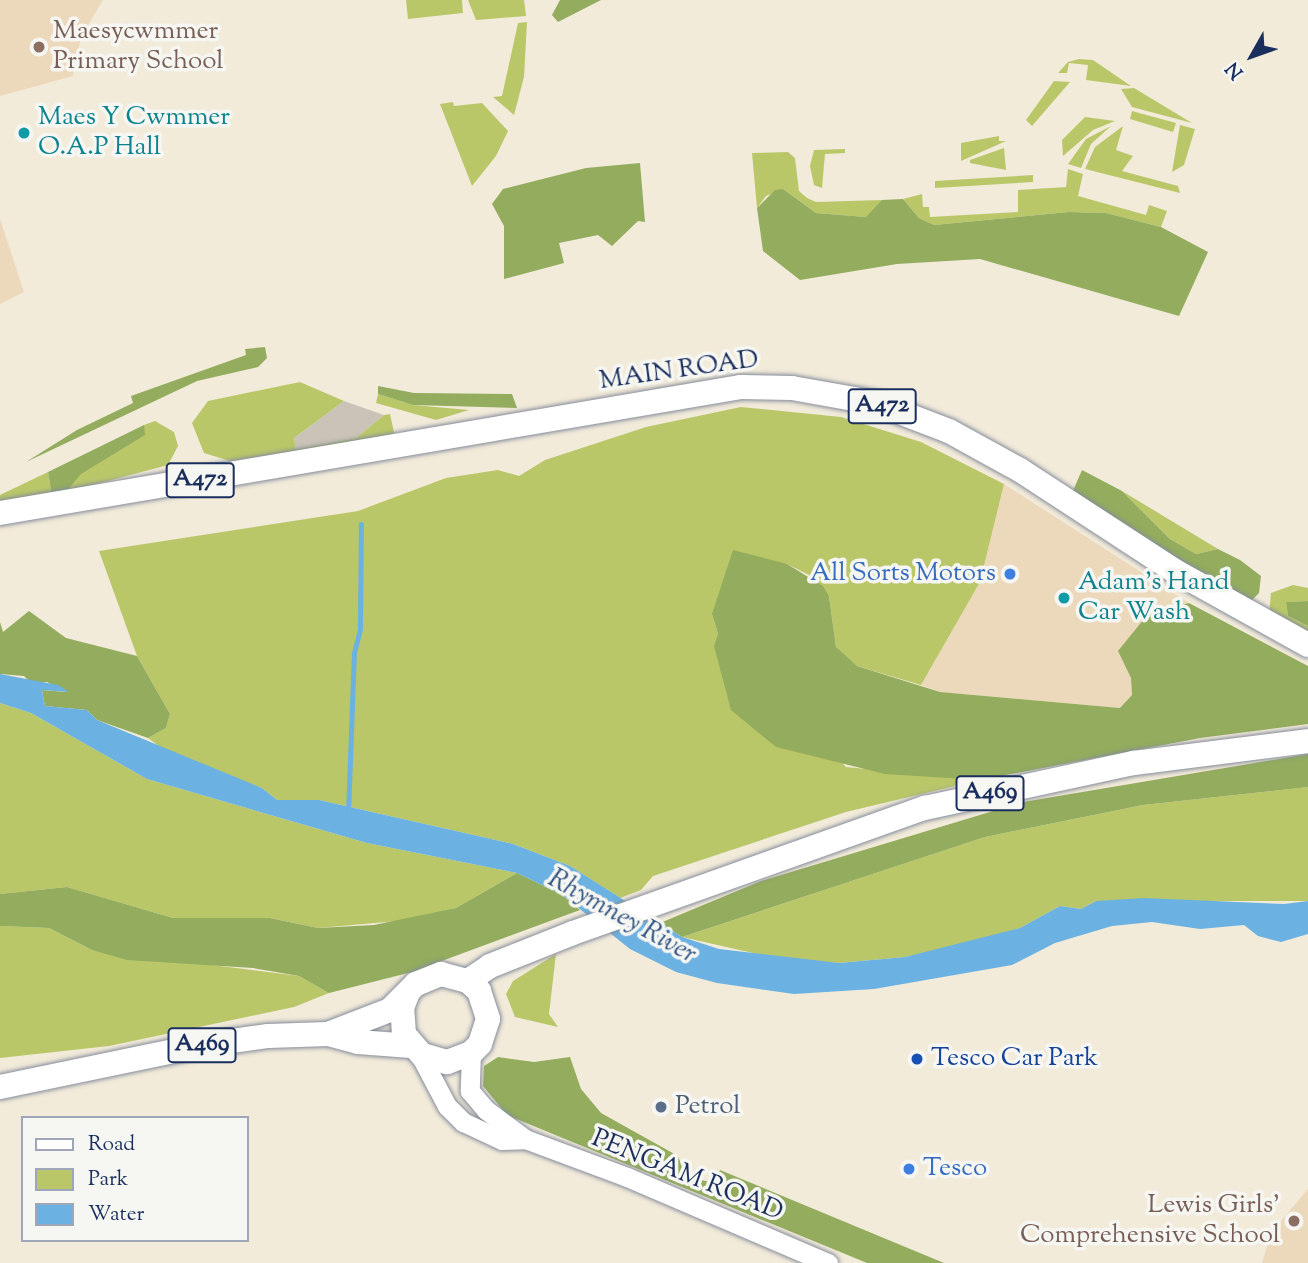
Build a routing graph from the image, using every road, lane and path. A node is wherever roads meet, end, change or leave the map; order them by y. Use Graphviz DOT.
graph roads {
  1 [pos="0,513"];
  2 [pos="1308,645"];
  3 [pos="1308,741"];
  4 [pos="468,981"];
  5 [pos="407,995"];
  6 [pos="328,1034"];
  7 [pos="415,1049"];
  8 [pos="471,1053"];
  9 [pos="79,1070"];
  10 [pos="0,1075"];
  11 [pos="0,1087"];
  12 [pos="525,1139"];
  13 [pos="828,1263"];
  1 -- 2 [label="main road, MAIN ROAD / A472"];
  3 -- 4 [label="main road, A469"];
  4 -- 5 [label="main road, A469"];
  4 -- 8 [label="main road"];
  5 -- 6 [label="main road, A469"];
  5 -- 7 [label="main road"];
  6 -- 7 [label="main road, A469"];
  6 -- 9 [label="main road, A469"];
  7 -- 8 [label="main road, A469"];
  7 -- 12 [label="street, PENGAM ROAD"];
  8 -- 12 [label="street, PENGAM ROAD"];
  9 -- 10 [label="main road, A469"];
  9 -- 11 [label="main road, A469"];
  12 -- 13 [label="street, PENGAM ROAD"];
}
